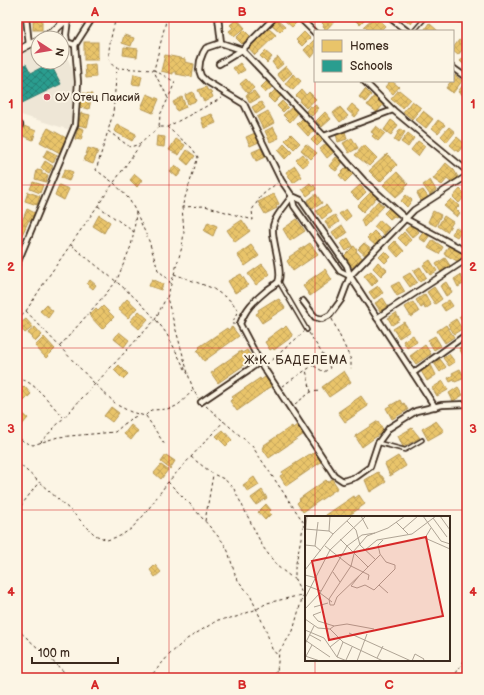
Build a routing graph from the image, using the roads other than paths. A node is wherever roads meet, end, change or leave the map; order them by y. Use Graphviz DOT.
graph roads {
  1 [pos="26,17"];
  2 [pos="93,17"];
  3 [pos="218,17"];
  4 [pos="275,17"];
  5 [pos="299,17"];
  6 [pos="389,17"];
  7 [pos="426,17"];
  8 [pos="68,18"];
  9 [pos="55,30"];
  10 [pos="406,30"];
  11 [pos="415,30"];
  12 [pos="314,32"];
  13 [pos="221,43"];
  14 [pos="29,44"];
  15 [pos="75,45"];
  16 [pos="242,50"];
  17 [pos="17,51"];
  18 [pos="219,64"];
  19 [pos="454,69"];
  20 [pos="467,78"];
  21 [pos="365,82"];
  22 [pos="393,110"];
  23 [pos="20,125"];
  24 [pos="17,130"];
  25 [pos="324,136"];
  26 [pos="467,171"];
  27 [pos="467,176"];
  28 [pos="292,196"];
  29 [pos="406,220"];
  30 [pos="467,252"];
  31 [pos="467,259"];
  32 [pos="17,264"];
  33 [pos="350,276"];
  34 [pos="278,281"];
  35 [pos="303,301"];
  36 [pos="377,318"];
  37 [pos="307,330"];
  38 [pos="467,334"];
  39 [pos="260,362"];
  40 [pos="413,373"];
  41 [pos="201,402"];
  42 [pos="467,404"];
  43 [pos="435,407"];
  44 [pos="422,440"];
  45 [pos="378,443"];
  1 -- 14 [label="street"];
  2 -- 15 [label="street"];
  3 -- 13 [label="street"];
  4 -- 16 [label="street"];
  5 -- 12 [label="street"];
  6 -- 10 [label="street"];
  7 -- 11 [label="lane"];
  8 -- 9 [label="main road"];
  8 -- 15 [label="street"];
  13 -- 16 [label="street"];
  13 -- 28 [label="street"];
  14 -- 17 [label="main road"];
  15 -- 32 [label="street"];
  16 -- 18 [label="street"];
  16 -- 25 [label="street"];
  19 -- 20 [label="street"];
  21 -- 22 [label="street"];
  22 -- 25 [label="street"];
  22 -- 26 [label="street"];
  23 -- 24 [label="street"];
  25 -- 29 [label="street"];
  27 -- 29 [label="street"];
  28 -- 33 [label="street"];
  28 -- 33 [label="street"];
  28 -- 34 [label="street"];
  29 -- 30 [label="street"];
  29 -- 33 [label="street"];
  31 -- 36 [label="street"];
  33 -- 35 [label="street"];
  33 -- 36 [label="street"];
  34 -- 37 [label="lane"];
  34 -- 39 [label="street"];
  36 -- 40 [label="street"];
  38 -- 40 [label="street"];
  39 -- 41 [label="street"];
  39 -- 45 [label="street"];
  40 -- 43 [label="street"];
  42 -- 43 [label="street"];
  43 -- 45 [label="street"];
  44 -- 45 [label="lane"];
}
